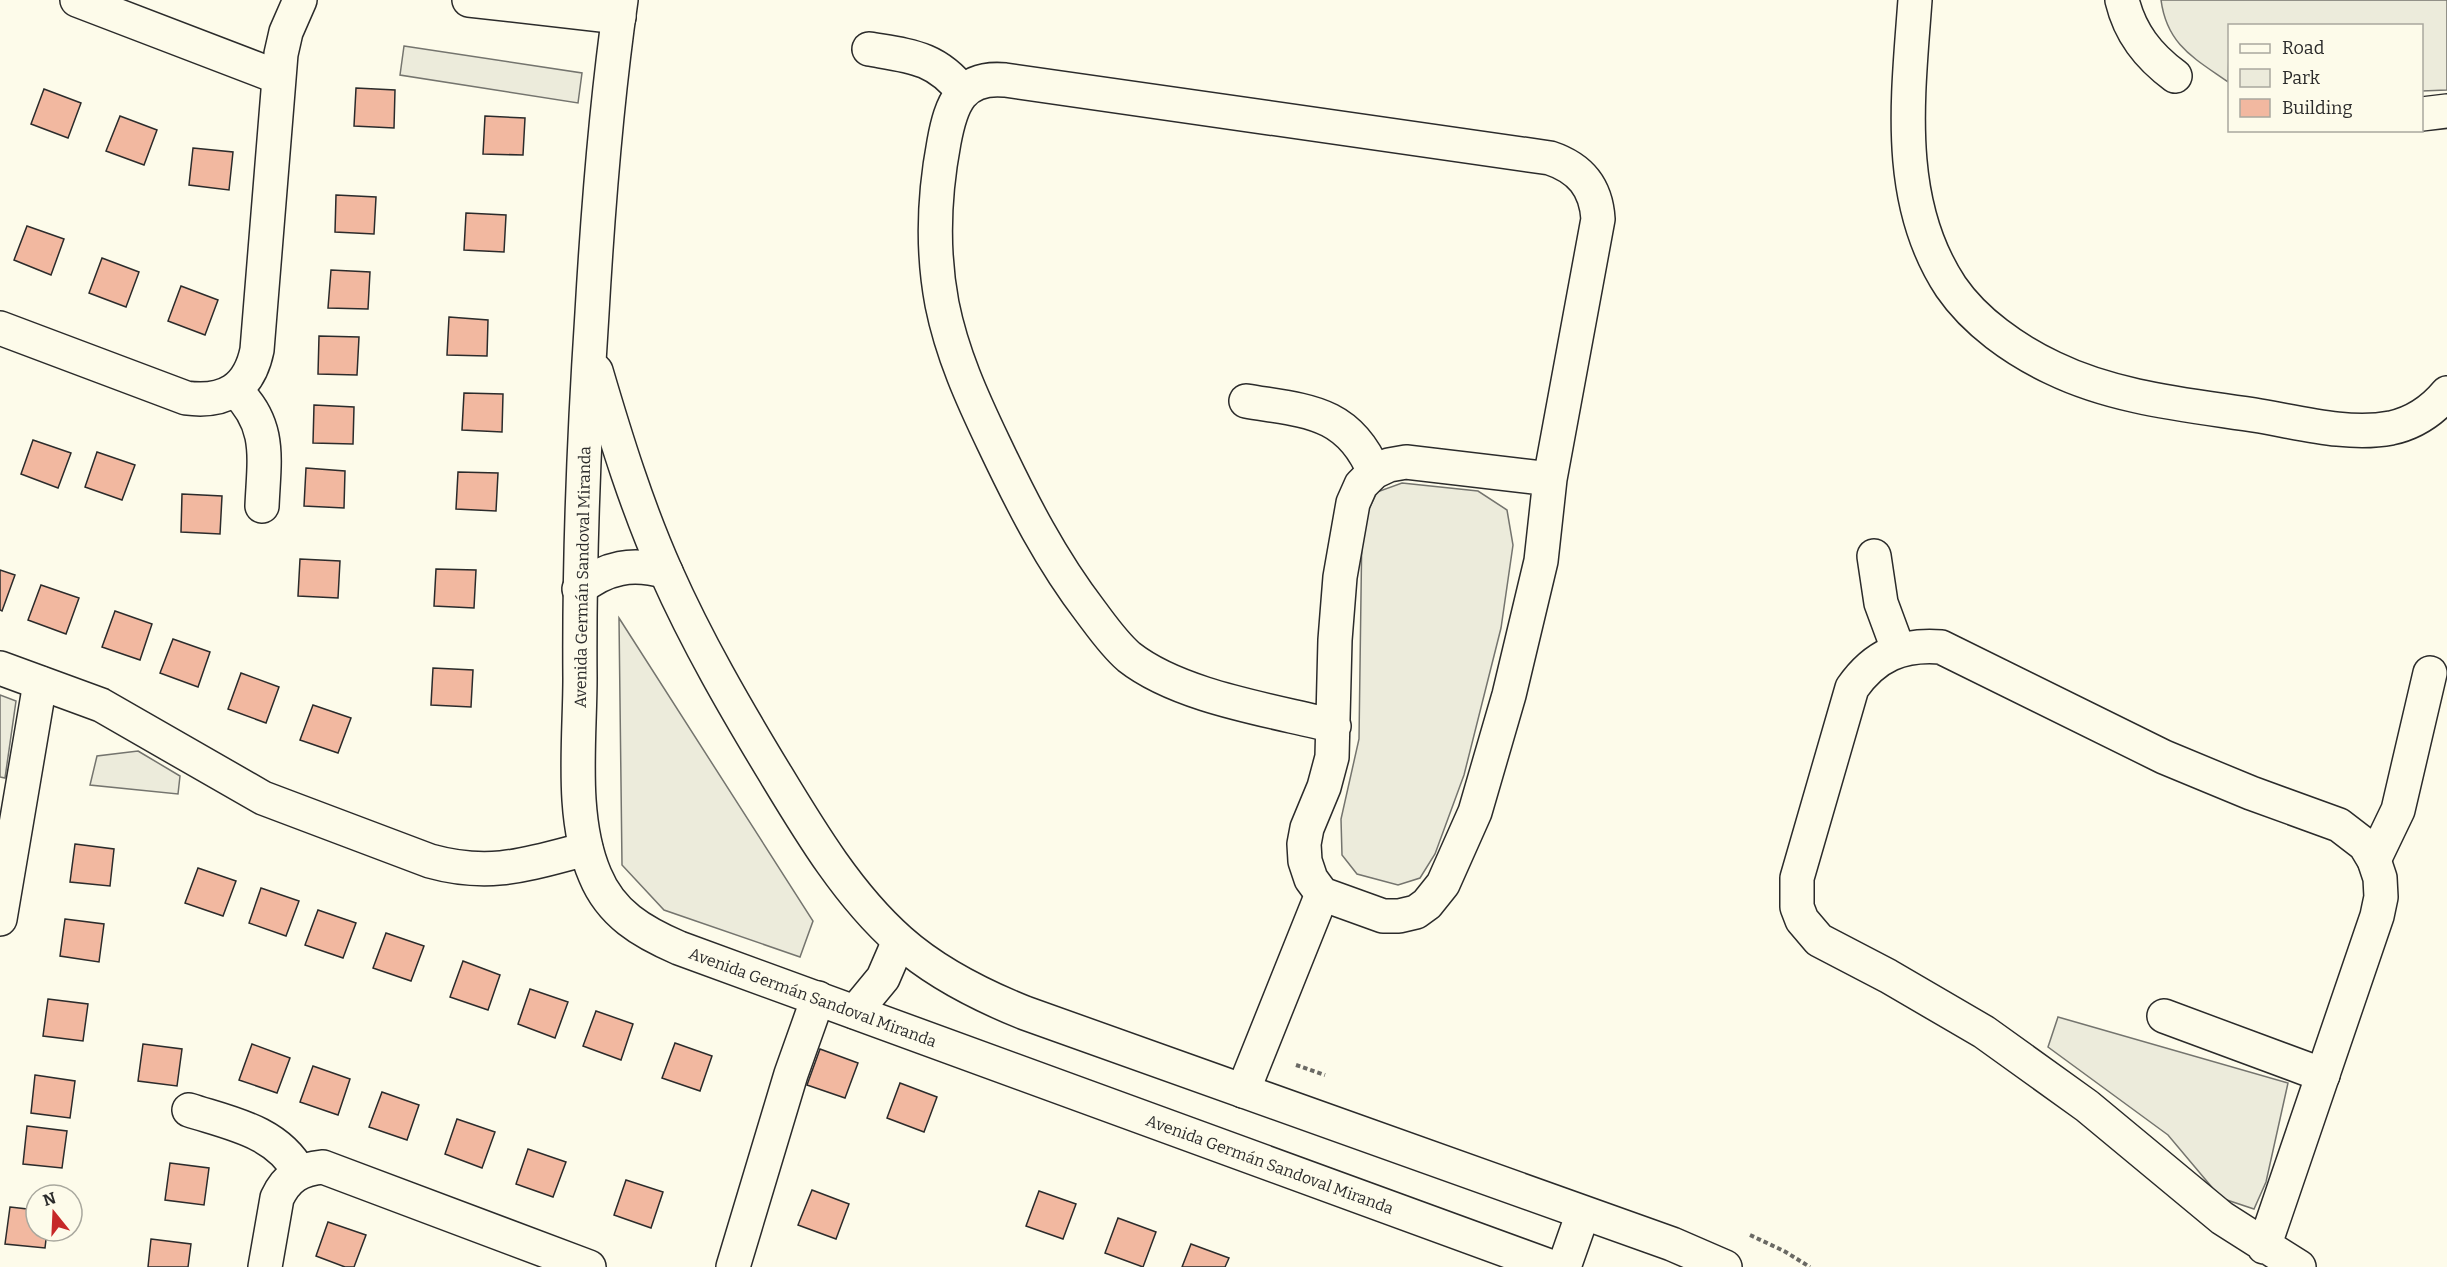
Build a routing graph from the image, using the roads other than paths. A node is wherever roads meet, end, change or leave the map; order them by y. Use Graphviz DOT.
graph roads {
  1 [pos="77,0"];
  2 [pos="300,0"];
  3 [pos="469,0"];
  4 [pos="1915,0"];
  5 [pos="2122,0"];
  6 [pos="620,8"];
  7 [pos="869,49"];
  8 [pos="2175,76"];
  9 [pos="278,77"];
  10 [pos="963,92"];
  11 [pos="2447,111"];
  12 [pos="2423,114"];
  13 [pos="0,328"];
  14 [pos="590,349"];
  15 [pos="235,390"];
  16 [pos="2447,393"];
  17 [pos="1246,401"];
  18 [pos="1374,472"];
  19 [pos="1550,479"];
  20 [pos="262,506"];
  21 [pos="1874,556"];
  22 [pos="666,572"];
  23 [pos="579,589"];
  24 [pos="1898,649"];
  25 [pos="0,668"];
  26 [pos="2430,673"];
  27 [pos="40,683"];
  28 [pos="1334,726"];
  29 [pos="586,849"];
  30 [pos="2374,860"];
  31 [pos="1322,894"];
  32 [pos="0,920"];
  33 [pos="899,941"];
  34 [pos="818,999"];
  35 [pos="855,1012"];
  36 [pos="2164,1016"];
  37 [pos="2323,1075"];
  38 [pos="1243,1091"];
  39 [pos="189,1110"];
  40 [pos="299,1172"];
  41 [pos="1583,1213"];
  42 [pos="2264,1247"];
  43 [pos="265,1267"];
  44 [pos="589,1267"];
  45 [pos="733,1267"];
  46 [pos="1552,1267"];
  47 [pos="1564,1267"];
  48 [pos="1725,1267"];
  49 [pos="2299,1267"];
  1 -- 9 [label="street"];
  2 -- 9 [label="street"];
  3 -- 6 [label="street"];
  4 -- 16 [label="street"];
  5 -- 8 [label="street"];
  6 -- 14 [label="street, Avenida Germán Sandoval Miranda"];
  7 -- 10 [label="street"];
  9 -- 15 [label="street"];
  10 -- 19 [label="street"];
  10 -- 28 [label="street"];
  11 -- 12 [label="street"];
  13 -- 15 [label="street"];
  14 -- 22 [label="street, Avenida Germán Sandoval Miranda"];
  14 -- 23 [label="street, Avenida Germán Sandoval Miranda"];
  15 -- 20 [label="street"];
  17 -- 18 [label="street"];
  18 -- 19 [label="street"];
  18 -- 28 [label="street"];
  19 -- 31 [label="street"];
  21 -- 24 [label="street"];
  22 -- 23 [label="street"];
  22 -- 33 [label="street, Avenida Germán Sandoval Miranda"];
  23 -- 29 [label="street, Avenida Germán Sandoval Miranda"];
  24 -- 30 [label="street"];
  24 -- 42 [label="street"];
  25 -- 27 [label="street"];
  26 -- 30 [label="street"];
  27 -- 29 [label="street"];
  27 -- 32 [label="street"];
  28 -- 31 [label="street"];
  29 -- 34 [label="street, Avenida Germán Sandoval Miranda"];
  30 -- 37 [label="street"];
  31 -- 38 [label="street"];
  33 -- 35 [label="street"];
  33 -- 38 [label="street, Avenida Germán Sandoval Miranda"];
  34 -- 35 [label="street, Avenida Germán Sandoval Miranda"];
  34 -- 45 [label="street"];
  35 -- 46 [label="street, Avenida Germán Sandoval Miranda"];
  36 -- 37 [label="street"];
  37 -- 42 [label="street"];
  38 -- 41 [label="street, Avenida Germán Sandoval Miranda"];
  39 -- 40 [label="street"];
  40 -- 43 [label="street"];
  40 -- 44 [label="street"];
  41 -- 47 [label="street"];
  41 -- 48 [label="street, Avenida Germán Sandoval Miranda"];
  42 -- 49 [label="street"];
}
